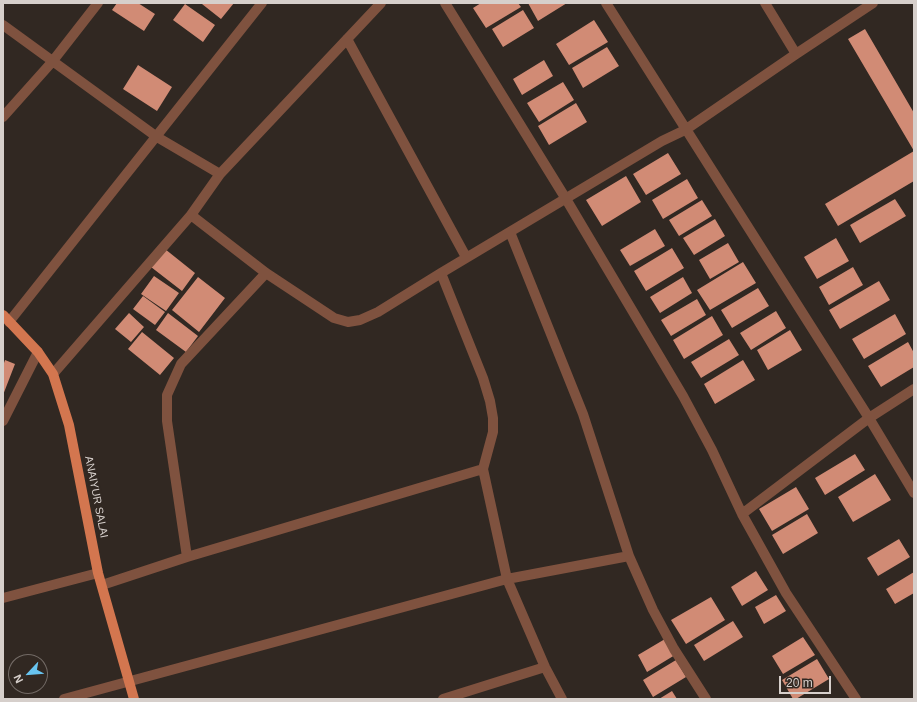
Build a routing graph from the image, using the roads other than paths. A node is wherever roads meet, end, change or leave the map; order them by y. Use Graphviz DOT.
graph roads {
  1 [pos="98,3"];
  2 [pos="262,3"];
  3 [pos="381,3"];
  4 [pos="445,3"];
  5 [pos="606,3"];
  6 [pos="765,3"];
  7 [pos="873,3"];
  8 [pos="3,26"];
  9 [pos="347,39"];
  10 [pos="796,54"];
  11 [pos="52,62"];
  12 [pos="3,117"];
  13 [pos="685,130"];
  14 [pos="157,137"];
  15 [pos="220,174"];
  16 [pos="566,199"];
  17 [pos="191,215"];
  18 [pos="510,232"];
  19 [pos="466,257"];
  20 [pos="266,273"];
  21 [pos="441,273"];
  22 [pos="6,319"];
  23 [pos="38,352"];
  24 [pos="53,374"];
  25 [pos="914,389"];
  26 [pos="869,418"];
  27 [pos="3,421"];
  28 [pos="483,469"];
  29 [pos="914,493"];
  30 [pos="742,514"];
  31 [pos="629,556"];
  32 [pos="187,557"];
  33 [pos="98,573"];
  34 [pos="507,579"];
  35 [pos="102,585"];
  36 [pos="3,598"];
  37 [pos="546,667"];
  38 [pos="130,682"];
  39 [pos="64,699"];
  40 [pos="134,699"];
  41 [pos="443,699"];
  42 [pos="562,699"];
  43 [pos="706,699"];
  44 [pos="856,699"];
  1 -- 11 [label="street"];
  2 -- 14 [label="street"];
  3 -- 9 [label="street"];
  4 -- 16 [label="street"];
  5 -- 13 [label="street"];
  6 -- 10 [label="street"];
  7 -- 10 [label="street"];
  8 -- 11 [label="street"];
  9 -- 15 [label="street"];
  9 -- 19 [label="street"];
  10 -- 13 [label="street"];
  11 -- 12 [label="street"];
  11 -- 14 [label="street"];
  13 -- 16 [label="street"];
  13 -- 26 [label="street"];
  14 -- 15 [label="street"];
  14 -- 22 [label="street"];
  15 -- 17 [label="street"];
  16 -- 18 [label="street"];
  16 -- 30 [label="street"];
  17 -- 20 [label="street"];
  17 -- 24 [label="street"];
  18 -- 19 [label="street"];
  18 -- 31 [label="street"];
  19 -- 21 [label="street"];
  20 -- 21 [label="street"];
  20 -- 32 [label="street"];
  21 -- 28 [label="street"];
  22 -- 23 [label="main road, ANAIYUR SALAI"];
  23 -- 24 [label="main road, ANAIYUR SALAI"];
  23 -- 27 [label="street"];
  24 -- 33 [label="main road, ANAIYUR SALAI"];
  25 -- 26 [label="street"];
  26 -- 29 [label="street"];
  26 -- 30 [label="street"];
  28 -- 32 [label="street"];
  28 -- 34 [label="street"];
  30 -- 44 [label="street"];
  31 -- 34 [label="street"];
  31 -- 43 [label="street"];
  32 -- 35 [label="street"];
  33 -- 35 [label="main road, ANAIYUR SALAI"];
  33 -- 36 [label="street"];
  34 -- 37 [label="street"];
  34 -- 38 [label="street"];
  35 -- 38 [label="main road, ANAIYUR SALAI"];
  37 -- 41 [label="street"];
  37 -- 42 [label="street"];
  38 -- 39 [label="street"];
  38 -- 40 [label="main road, ANAIYUR SALAI"];
}
